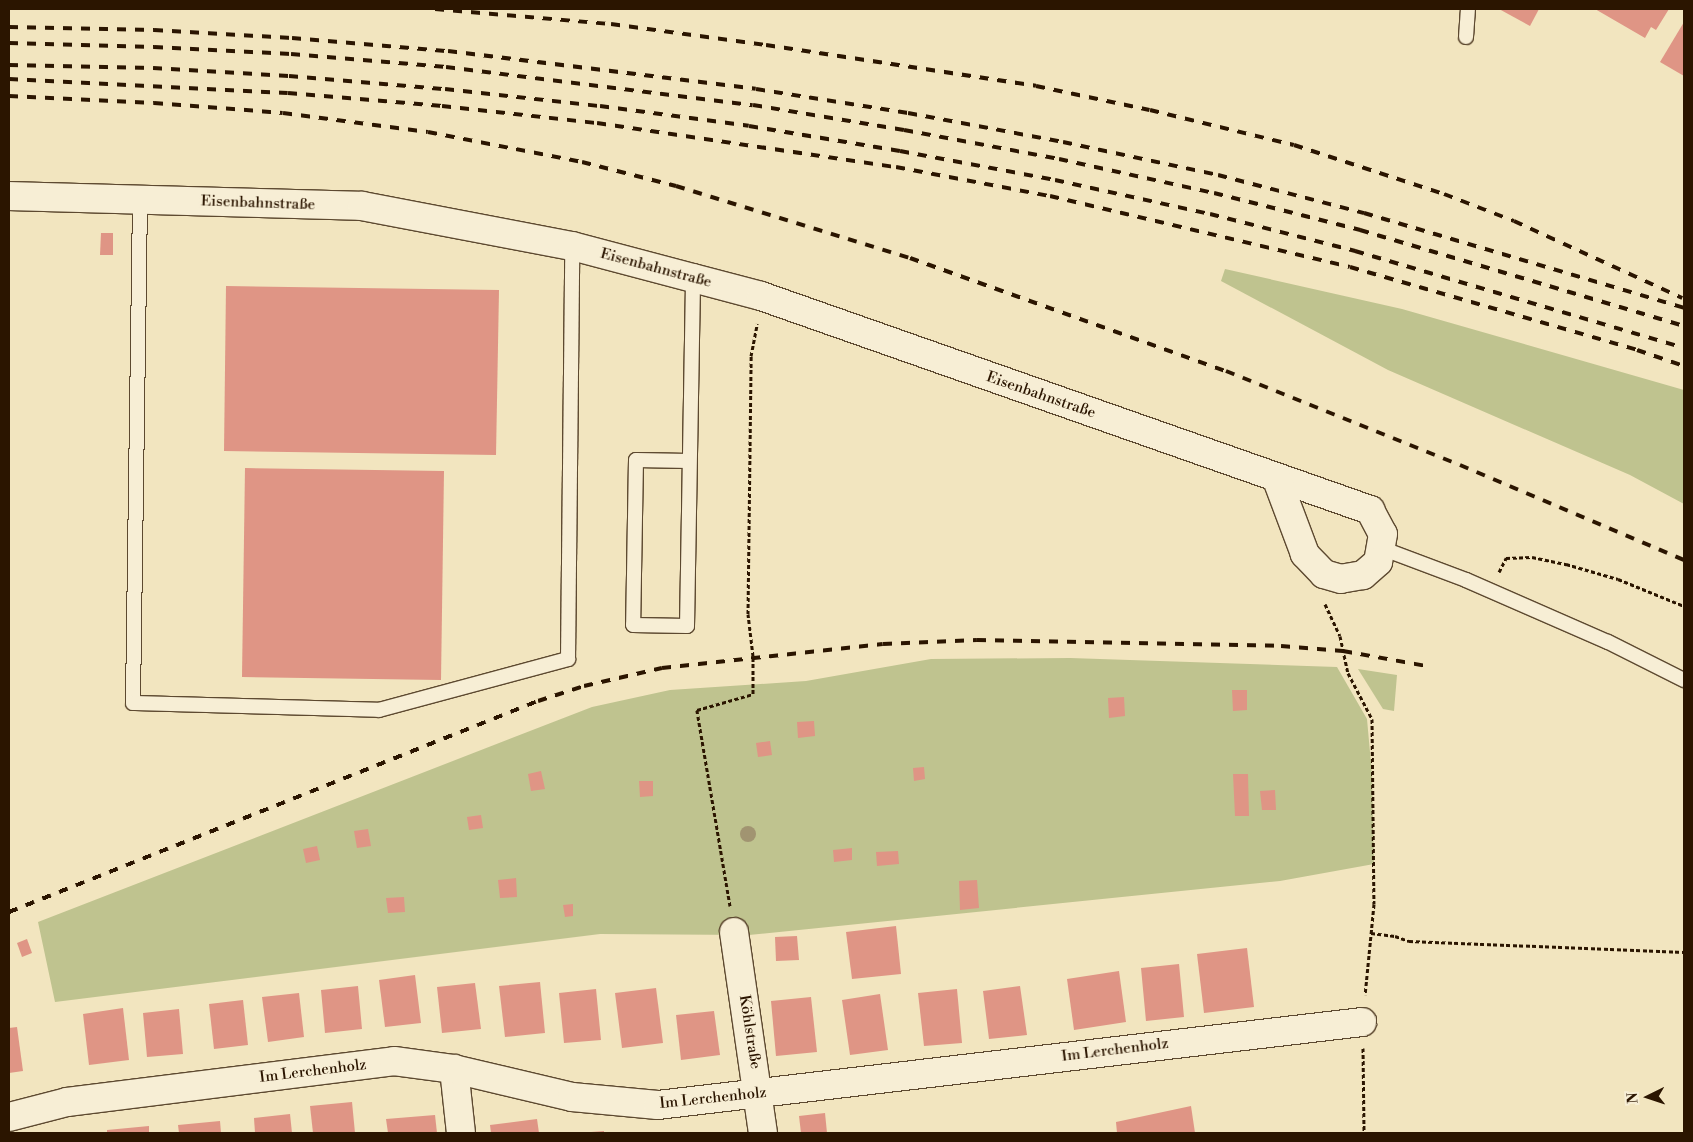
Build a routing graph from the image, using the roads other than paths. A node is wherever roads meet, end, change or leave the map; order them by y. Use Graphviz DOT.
graph roads {
  1 [pos="1468,9"];
  2 [pos="1466,37"];
  3 [pos="9,196"];
  4 [pos="140,199"];
  5 [pos="572,246"];
  6 [pos="693,278"];
  7 [pos="689,461"];
  8 [pos="1276,477"];
  9 [pos="1381,548"];
  10 [pos="1684,680"];
  11 [pos="734,932"];
  12 [pos="1362,1022"];
  13 [pos="454,1069"];
  14 [pos="759,1094"];
  15 [pos="9,1117"];
  16 [pos="462,1133"];
  17 [pos="763,1133"];
  1 -- 2 [label="lane"];
  3 -- 4 [label="street, Eisenbahnstraße"];
  4 -- 5 [label="street, Eisenbahnstraße"];
  4 -- 5 [label="lane"];
  5 -- 6 [label="street, Eisenbahnstraße"];
  6 -- 7 [label="lane"];
  6 -- 8 [label="street, Eisenbahnstraße"];
  7 -- 7 [label="lane"];
  8 -- 9 [label="street, Eisenbahnstraße"];
  8 -- 9 [label="street"];
  9 -- 10 [label="lane"];
  11 -- 14 [label="street, Köhlstraße"];
  12 -- 14 [label="street, Im Lerchenholz"];
  13 -- 14 [label="street, Im Lerchenholz"];
  13 -- 15 [label="street, Im Lerchenholz"];
  13 -- 16 [label="street"];
  14 -- 17 [label="street, Köhlstraße"];
}
